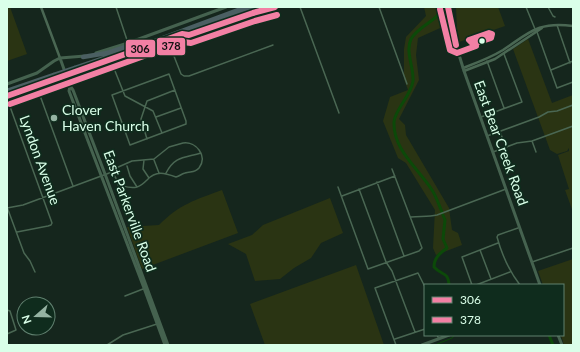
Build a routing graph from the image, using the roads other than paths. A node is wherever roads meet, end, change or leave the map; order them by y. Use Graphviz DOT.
graph roads {
  1 [pos="41,7"];
  2 [pos="116,7"];
  3 [pos="226,7"];
  4 [pos="246,7"];
  5 [pos="258,7"];
  6 [pos="276,7"];
  7 [pos="300,7"];
  8 [pos="379,7"];
  9 [pos="448,7"];
  10 [pos="526,7"];
  11 [pos="548,7"];
  12 [pos="555,17"];
  13 [pos="557,25"];
  14 [pos="573,26"];
  15 [pos="544,27"];
  16 [pos="535,28"];
  17 [pos="537,32"];
  18 [pos="182,34"];
  19 [pos="169,37"];
  20 [pos="128,43"];
  21 [pos="273,45"];
  22 [pos="170,46"];
  23 [pos="502,51"];
  24 [pos="504,54"];
  25 [pos="84,57"];
  26 [pos="60,58"];
  27 [pos="486,59"];
  28 [pos="573,62"];
  29 [pos="487,63"];
  30 [pos="570,63"];
  31 [pos="113,66"];
  32 [pos="463,69"];
  33 [pos="100,70"];
  34 [pos="550,70"];
  35 [pos="55,77"];
  36 [pos="573,82"];
  37 [pos="7,84"];
  38 [pos="407,84"];
  39 [pos="70,86"];
  40 [pos="38,90"];
  41 [pos="122,90"];
  42 [pos="175,90"];
  43 [pos="7,91"];
  44 [pos="7,99"];
  45 [pos="573,105"];
  46 [pos="145,106"];
  47 [pos="181,107"];
  48 [pos="504,108"];
  49 [pos="339,113"];
  50 [pos="156,116"];
  51 [pos="480,117"];
  52 [pos="573,126"];
  53 [pos="500,132"];
  54 [pos="162,133"];
  55 [pos="487,136"];
  56 [pos="89,139"];
  57 [pos="147,139"];
  58 [pos="532,141"];
  59 [pos="506,147"];
  60 [pos="493,152"];
  61 [pos="536,152"];
  62 [pos="201,153"];
  63 [pos="94,157"];
  64 [pos="154,159"];
  65 [pos="144,160"];
  66 [pos="126,165"];
  67 [pos="102,167"];
  68 [pos="392,169"];
  69 [pos="112,172"];
  70 [pos="159,173"];
  71 [pos="166,173"];
  72 [pos="103,175"];
  73 [pos="395,176"];
  74 [pos="149,178"];
  75 [pos="377,182"];
  76 [pos="73,186"];
  77 [pos="137,187"];
  78 [pos="338,187"];
  79 [pos="359,189"];
  80 [pos="506,189"];
  81 [pos="342,196"];
  82 [pos="43,197"];
  83 [pos="7,208"];
  84 [pos="410,218"];
  85 [pos="520,227"];
  86 [pos="17,232"];
  87 [pos="498,243"];
  88 [pos="573,248"];
  89 [pos="480,250"];
  90 [pos="404,256"];
  91 [pos="386,262"];
  92 [pos="532,262"];
  93 [pos="35,272"];
  94 [pos="510,272"];
  95 [pos="491,279"];
  96 [pos="396,281"];
  97 [pos="472,284"];
  98 [pos="478,284"];
  99 [pos="519,284"];
  100 [pos="540,284"];
  101 [pos="424,285"];
  102 [pos="146,288"];
  103 [pos="125,296"];
  104 [pos="8,310"];
  105 [pos="158,324"];
  106 [pos="424,329"];
  107 [pos="415,332"];
  108 [pos="7,334"];
  109 [pos="121,336"];
  110 [pos="438,337"];
  111 [pos="123,340"];
  112 [pos="394,340"];
  113 [pos="166,344"];
  114 [pos="107,345"];
  115 [pos="396,345"];
  116 [pos="422,345"];
  1 -- 26 [label="street"];
  2 -- 20 [label="street"];
  3 -- 20 [label="main road"];
  4 -- 19 [label="highway"];
  5 -- 18 [label="highway"];
  6 -- 18 [label="highway"];
  6 -- 22 [label="main road"];
  7 -- 49 [label="street"];
  8 -- 38 [label="street"];
  9 -- 32 [label="main road, East Bear Creek Road"];
  10 -- 16 [label="street"];
  11 -- 12 [label="street"];
  13 -- 14 [label="street"];
  13 -- 15 [label="street"];
  13 -- 30 [label="street"];
  15 -- 16 [label="street"];
  15 -- 17 [label="street"];
  16 -- 17 [label="street"];
  16 -- 23 [label="street"];
  17 -- 24 [label="street"];
  17 -- 34 [label="street"];
  18 -- 19 [label="highway"];
  19 -- 25 [label="highway"];
  19 -- 33 [label="highway"];
  19 -- 35 [label="highway, bridge"];
  20 -- 25 [label="main road"];
  21 -- 22 [label="street"];
  22 -- 31 [label="main road"];
  23 -- 24 [label="street"];
  23 -- 27 [label="street"];
  24 -- 29 [label="street"];
  24 -- 48 [label="street"];
  25 -- 26 [label="main road"];
  26 -- 37 [label="main road"];
  26 -- 39 [label="main road, East Parkerville Road"];
  27 -- 29 [label="street"];
  27 -- 32 [label="street"];
  28 -- 30 [label="street"];
  29 -- 32 [label="street"];
  29 -- 48 [label="street"];
  30 -- 34 [label="street"];
  31 -- 33 [label="main road"];
  31 -- 41 [label="street"];
  32 -- 51 [label="main road, East Bear Creek Road"];
  33 -- 39 [label="main road"];
  34 -- 36 [label="street"];
  35 -- 43 [label="highway"];
  35 -- 44 [label="highway"];
  39 -- 40 [label="main road"];
  39 -- 56 [label="main road, East Parkerville Road"];
  40 -- 44 [label="main road"];
  40 -- 76 [label="street"];
  41 -- 42 [label="street"];
  41 -- 46 [label="street"];
  41 -- 57 [label="street"];
  42 -- 46 [label="street"];
  42 -- 47 [label="street"];
  44 -- 82 [label="street, Lyndon Avenue"];
  45 -- 53 [label="street"];
  46 -- 50 [label="street"];
  46 -- 57 [label="street"];
  47 -- 50 [label="street"];
  47 -- 54 [label="street"];
  48 -- 51 [label="street"];
  50 -- 54 [label="street"];
  51 -- 55 [label="main road, East Bear Creek Road"];
  52 -- 58 [label="street"];
  53 -- 55 [label="street"];
  53 -- 59 [label="street"];
  54 -- 57 [label="street"];
  55 -- 60 [label="main road, East Bear Creek Road"];
  56 -- 63 [label="main road, East Parkerville Road"];
  56 -- 67 [label="main road, East Parkerville Road"];
  58 -- 59 [label="street"];
  58 -- 61 [label="street"];
  59 -- 60 [label="street"];
  60 -- 80 [label="main road, East Bear Creek Road"];
  62 -- 64 [label="street"];
  62 -- 71 [label="street"];
  62 -- 71 [label="street"];
  63 -- 67 [label="main road"];
  63 -- 72 [label="main road, East Parkerville Road"];
  64 -- 65 [label="street"];
  64 -- 70 [label="street"];
  65 -- 66 [label="street"];
  65 -- 74 [label="street"];
  66 -- 69 [label="street"];
  66 -- 77 [label="street"];
  67 -- 72 [label="main road, East Parkerville Road"];
  68 -- 73 [label="street"];
  69 -- 72 [label="street"];
  69 -- 77 [label="street"];
  70 -- 71 [label="street"];
  70 -- 74 [label="street"];
  72 -- 76 [label="street"];
  72 -- 102 [label="main road, East Parkerville Road"];
  73 -- 75 [label="street"];
  73 -- 84 [label="street"];
  74 -- 77 [label="street"];
  75 -- 79 [label="street"];
  75 -- 90 [label="street"];
  76 -- 82 [label="street"];
  78 -- 81 [label="street"];
  79 -- 81 [label="street"];
  79 -- 91 [label="street"];
  80 -- 84 [label="street"];
  80 -- 85 [label="main road, East Bear Creek Road"];
  81 -- 91 [label="street"];
  82 -- 83 [label="street"];
  82 -- 86 [label="street, Lyndon Avenue"];
  83 -- 86 [label="street"];
  84 -- 90 [label="street"];
  85 -- 87 [label="street"];
  85 -- 92 [label="main road, East Bear Creek Road"];
  86 -- 93 [label="street"];
  87 -- 89 [label="street"];
  87 -- 94 [label="street"];
  88 -- 92 [label="street"];
  89 -- 95 [label="street"];
  89 -- 97 [label="street"];
  90 -- 91 [label="street"];
  91 -- 96 [label="street"];
  92 -- 100 [label="main road, East Bear Creek Road"];
  94 -- 95 [label="street"];
  94 -- 99 [label="street"];
  95 -- 98 [label="street"];
  96 -- 101 [label="street"];
  96 -- 107 [label="street"];
  96 -- 112 [label="street"];
  102 -- 103 [label="street"];
  102 -- 105 [label="main road, East Parkerville Road"];
  104 -- 108 [label="street"];
  105 -- 109 [label="street"];
  105 -- 113 [label="main road, East Parkerville Road"];
  106 -- 107 [label="street"];
  107 -- 112 [label="street"];
  109 -- 111 [label="street"];
  109 -- 114 [label="street"];
  110 -- 116 [label="main road"];
  112 -- 115 [label="street"];
}
